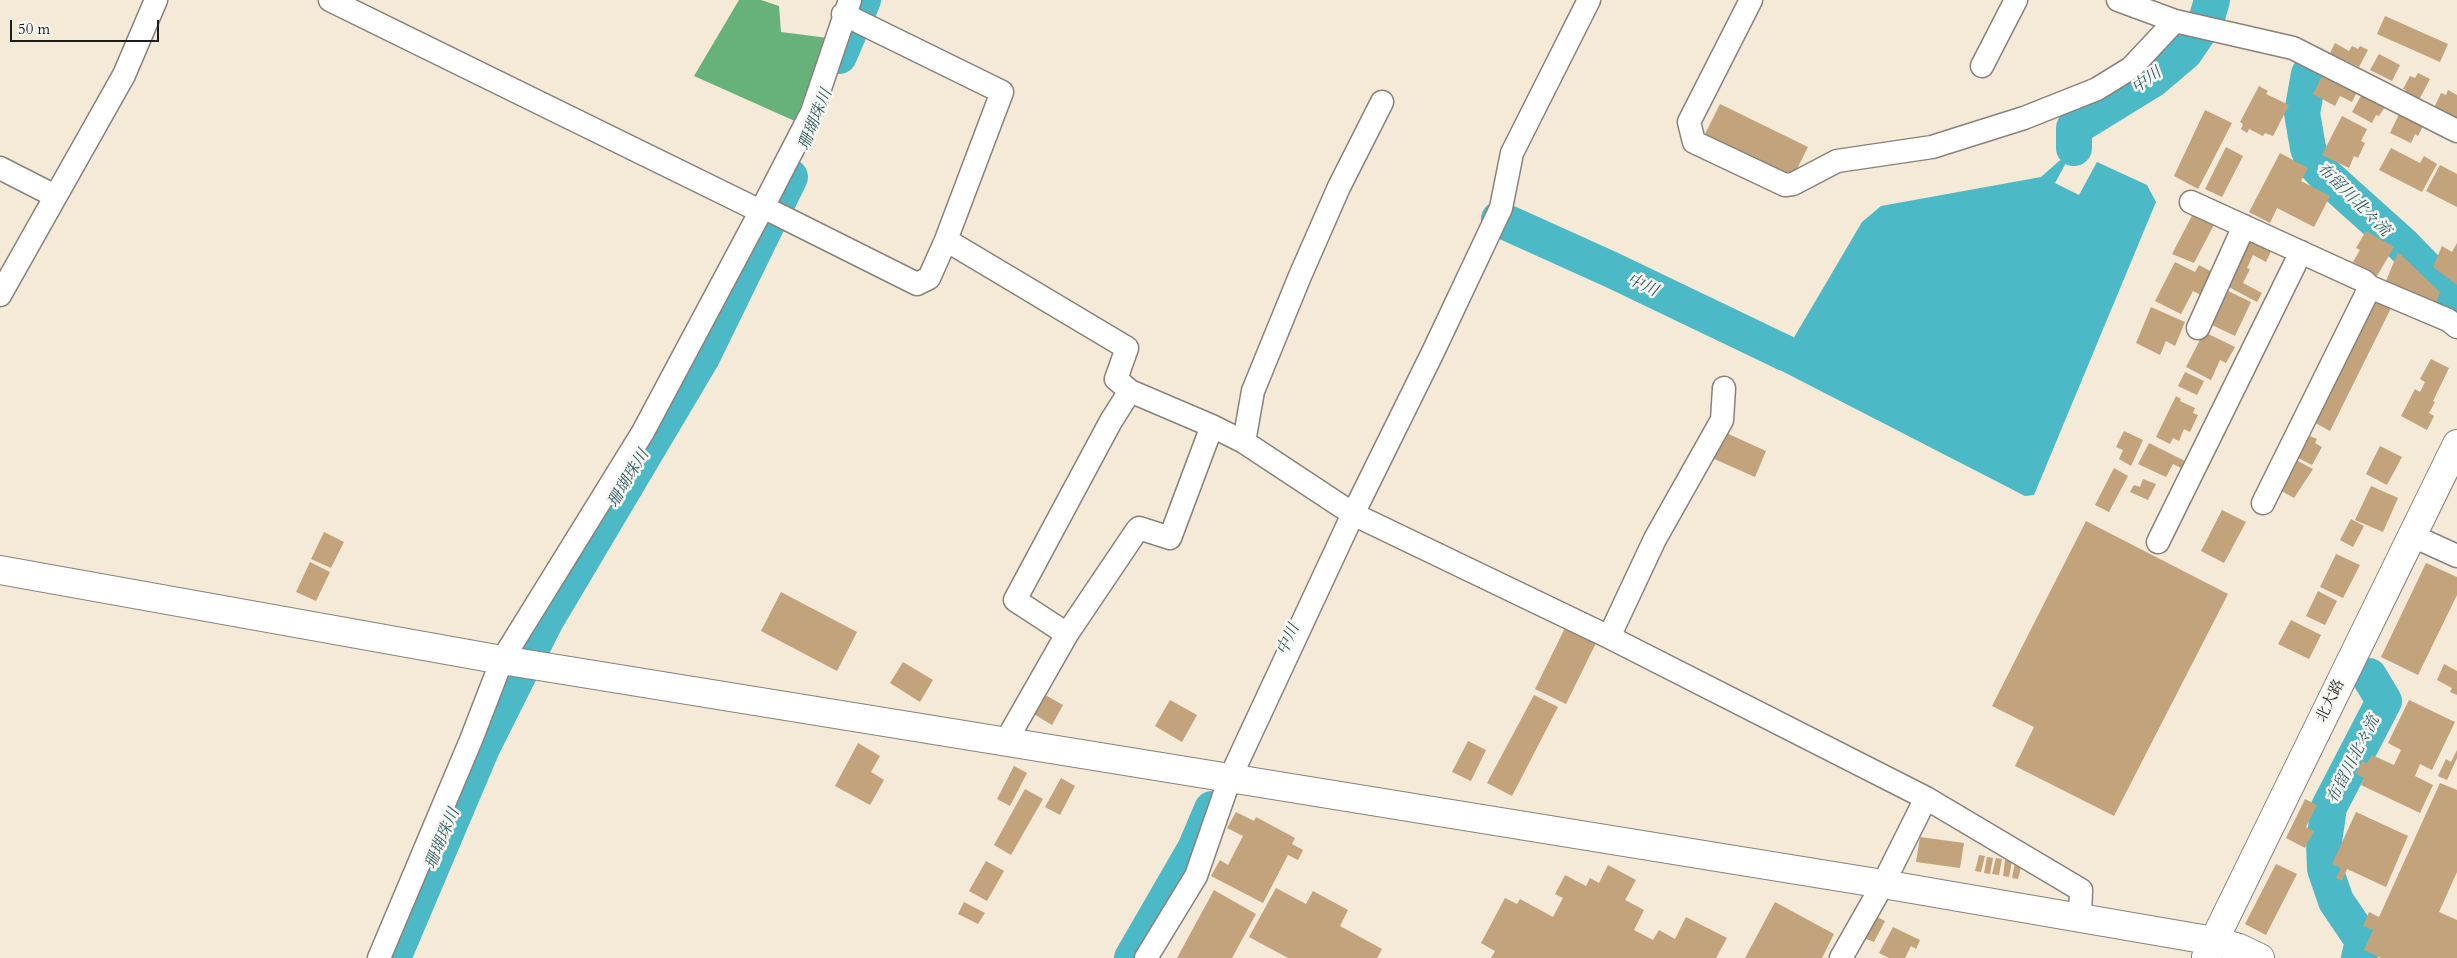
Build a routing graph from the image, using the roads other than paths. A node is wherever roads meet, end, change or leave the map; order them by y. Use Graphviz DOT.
graph roads {
  1 [pos="156,0"];
  2 [pos="330,0"];
  3 [pos="1589,0"];
  4 [pos="1751,0"];
  5 [pos="2016,0"];
  6 [pos="2118,0"];
  7 [pos="846,7"];
  8 [pos="2195,25"];
  9 [pos="1982,66"];
  10 [pos="1382,102"];
  11 [pos="2457,131"];
  12 [pos="0,168"];
  13 [pos="55,196"];
  14 [pos="2191,202"];
  15 [pos="762,209"];
  16 [pos="2244,226"];
  17 [pos="946,240"];
  18 [pos="2301,252"];
  19 [pos="2370,287"];
  20 [pos="0,295"];
  21 [pos="2457,327"];
  22 [pos="2198,328"];
  23 [pos="1724,388"];
  24 [pos="1130,391"];
  25 [pos="1212,426"];
  26 [pos="1244,442"];
  27 [pos="2457,444"];
  28 [pos="2263,503"];
  29 [pos="1353,514"];
  30 [pos="2412,536"];
  31 [pos="2158,542"];
  32 [pos="2457,556"];
  33 [pos="0,570"];
  34 [pos="1067,634"];
  35 [pos="1609,638"];
  36 [pos="502,660"];
  37 [pos="1006,741"];
  38 [pos="1230,778"];
  39 [pos="1926,798"];
  40 [pos="1883,884"];
  41 [pos="2080,918"];
  42 [pos="2209,949"];
  43 [pos="379,958"];
  44 [pos="1146,958"];
  45 [pos="1841,958"];
  46 [pos="2260,958"];
  1 -- 13 [label="street"];
  2 -- 15 [label="street"];
  3 -- 29 [label="street"];
  4 -- 8 [label="street"];
  5 -- 9 [label="street"];
  6 -- 8 [label="street"];
  7 -- 15 [label="street"];
  7 -- 17 [label="street"];
  8 -- 11 [label="street"];
  10 -- 26 [label="street"];
  12 -- 13 [label="street"];
  13 -- 20 [label="street"];
  14 -- 16 [label="street"];
  15 -- 17 [label="street"];
  15 -- 36 [label="street"];
  16 -- 18 [label="street"];
  16 -- 22 [label="street"];
  17 -- 24 [label="street"];
  18 -- 19 [label="street"];
  18 -- 31 [label="street"];
  19 -- 21 [label="street"];
  19 -- 28 [label="street"];
  23 -- 35 [label="street"];
  24 -- 25 [label="street"];
  24 -- 34 [label="street"];
  25 -- 26 [label="street"];
  25 -- 34 [label="street"];
  26 -- 29 [label="street"];
  27 -- 30 [label="street, 北大路"];
  29 -- 35 [label="street"];
  29 -- 38 [label="street"];
  30 -- 32 [label="street"];
  30 -- 42 [label="street, 北大路"];
  33 -- 36 [label="street"];
  34 -- 37 [label="street"];
  35 -- 39 [label="street"];
  36 -- 37 [label="street"];
  36 -- 43 [label="street"];
  37 -- 38 [label="street"];
  38 -- 40 [label="street"];
  38 -- 44 [label="street"];
  39 -- 40 [label="street"];
  39 -- 41 [label="street"];
  40 -- 41 [label="street"];
  40 -- 45 [label="street"];
  41 -- 42 [label="street"];
  42 -- 46 [label="street"];
}
